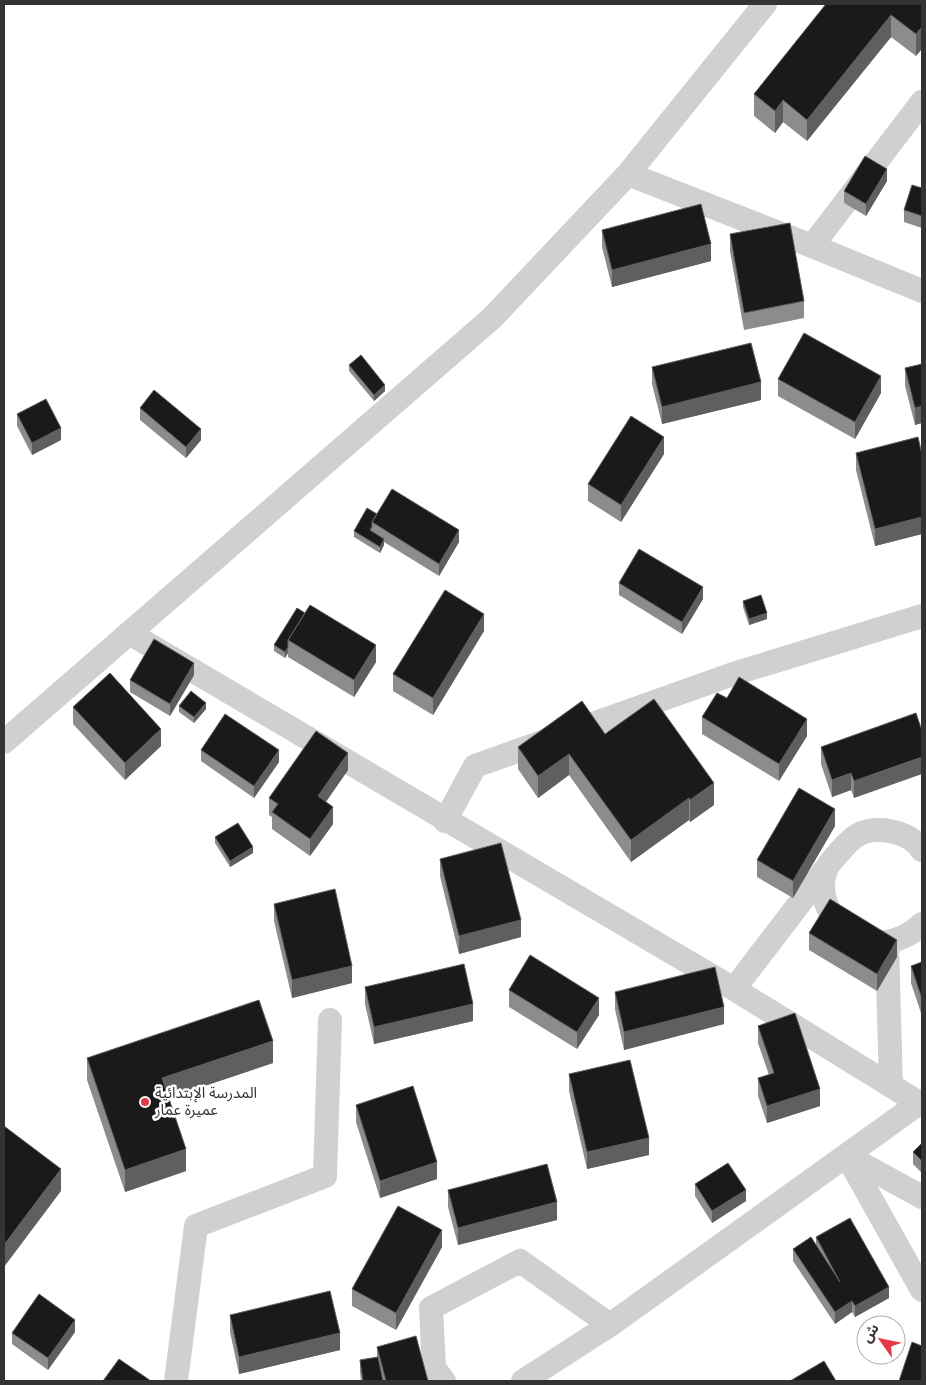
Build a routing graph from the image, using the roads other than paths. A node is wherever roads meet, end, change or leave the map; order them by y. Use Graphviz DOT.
graph roads {
  1 [pos="766,4"];
  2 [pos="922,102"];
  3 [pos="628,174"];
  4 [pos="812,246"];
  5 [pos="922,291"];
  6 [pos="922,616"];
  7 [pos="129,633"];
  8 [pos="4,742"];
  9 [pos="445,820"];
  10 [pos="922,850"];
  11 [pos="826,869"];
  12 [pos="922,924"];
  13 [pos="887,943"];
  14 [pos="734,989"];
  15 [pos="330,1020"];
  16 [pos="891,1086"];
  17 [pos="921,1102"];
  18 [pos="847,1156"];
  19 [pos="922,1197"];
  20 [pos="922,1290"];
  21 [pos="610,1325"];
  22 [pos="176,1381"];
  23 [pos="444,1381"];
  24 [pos="523,1381"];
  1 -- 3 [label="street"];
  2 -- 4 [label="street"];
  3 -- 4 [label="street"];
  3 -- 7 [label="street"];
  4 -- 5 [label="street"];
  6 -- 9 [label="street"];
  7 -- 8 [label="street"];
  7 -- 9 [label="street"];
  9 -- 14 [label="street"];
  10 -- 11 [label="street"];
  11 -- 13 [label="street"];
  11 -- 14 [label="street"];
  12 -- 13 [label="street"];
  13 -- 16 [label="street"];
  14 -- 16 [label="street"];
  15 -- 22 [label="street"];
  16 -- 17 [label="street"];
  17 -- 18 [label="street"];
  18 -- 19 [label="street"];
  18 -- 20 [label="street"];
  18 -- 21 [label="street"];
  21 -- 23 [label="street"];
  21 -- 24 [label="street"];
}
